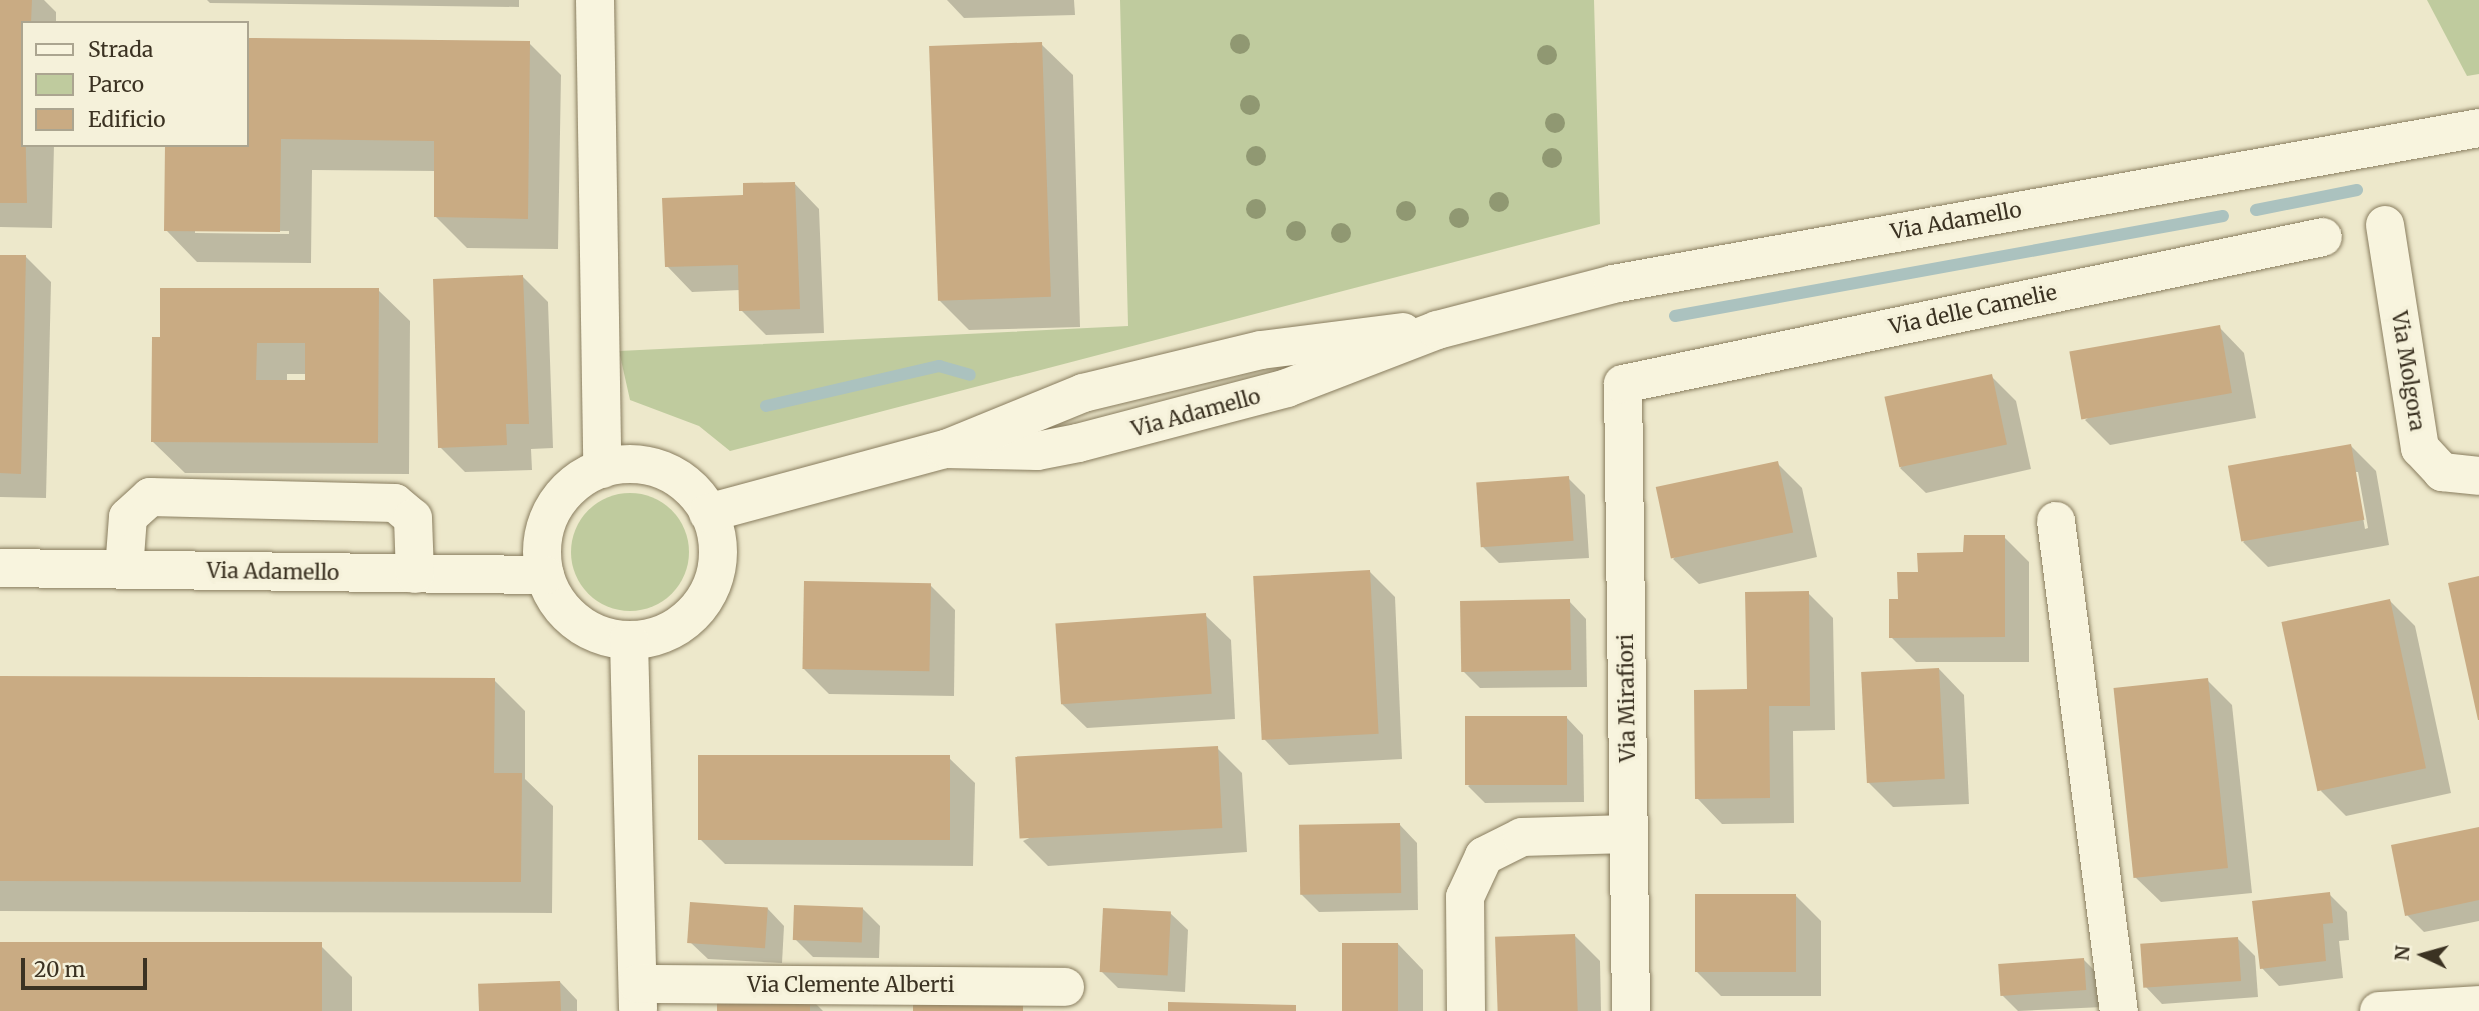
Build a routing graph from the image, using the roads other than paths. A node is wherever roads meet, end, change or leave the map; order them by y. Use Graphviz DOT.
graph roads {
  1 [pos="595,0"];
  2 [pos="2479,128"];
  3 [pos="2385,225"];
  4 [pos="2323,237"];
  5 [pos="1623,384"];
  6 [pos="602,468"];
  7 [pos="2479,476"];
  8 [pos="708,513"];
  9 [pos="2056,522"];
  10 [pos="0,568"];
  11 [pos="124,570"];
  12 [pos="415,574"];
  13 [pos="545,575"];
  14 [pos="629,640"];
  15 [pos="1628,834"];
  16 [pos="1065,987"];
  17 [pos="638,998"];
  18 [pos="2479,1005"];
  19 [pos="1466,1011"];
  20 [pos="1631,1011"];
  21 [pos="2119,1011"];
  22 [pos="2379,1011"];
  1 -- 6 [label="street"];
  2 -- 8 [label="street, Via Adamello"];
  3 -- 7 [label="street, Via Molgora"];
  4 -- 5 [label="street, Via delle Camelie"];
  5 -- 15 [label="street, Via Mirafiori"];
  6 -- 8 [label="street"];
  6 -- 13 [label="street"];
  8 -- 14 [label="street"];
  9 -- 21 [label="street"];
  10 -- 11 [label="street, Via Adamello"];
  11 -- 12 [label="street, Via Adamello"];
  11 -- 12 [label="street"];
  12 -- 13 [label="street, Via Adamello"];
  13 -- 14 [label="street"];
  14 -- 17 [label="street, Via Clemente Alberti"];
  15 -- 19 [label="street"];
  15 -- 20 [label="street, Via Mirafiori"];
  16 -- 17 [label="street, Via Clemente Alberti"];
  18 -- 22 [label="street"];
}
